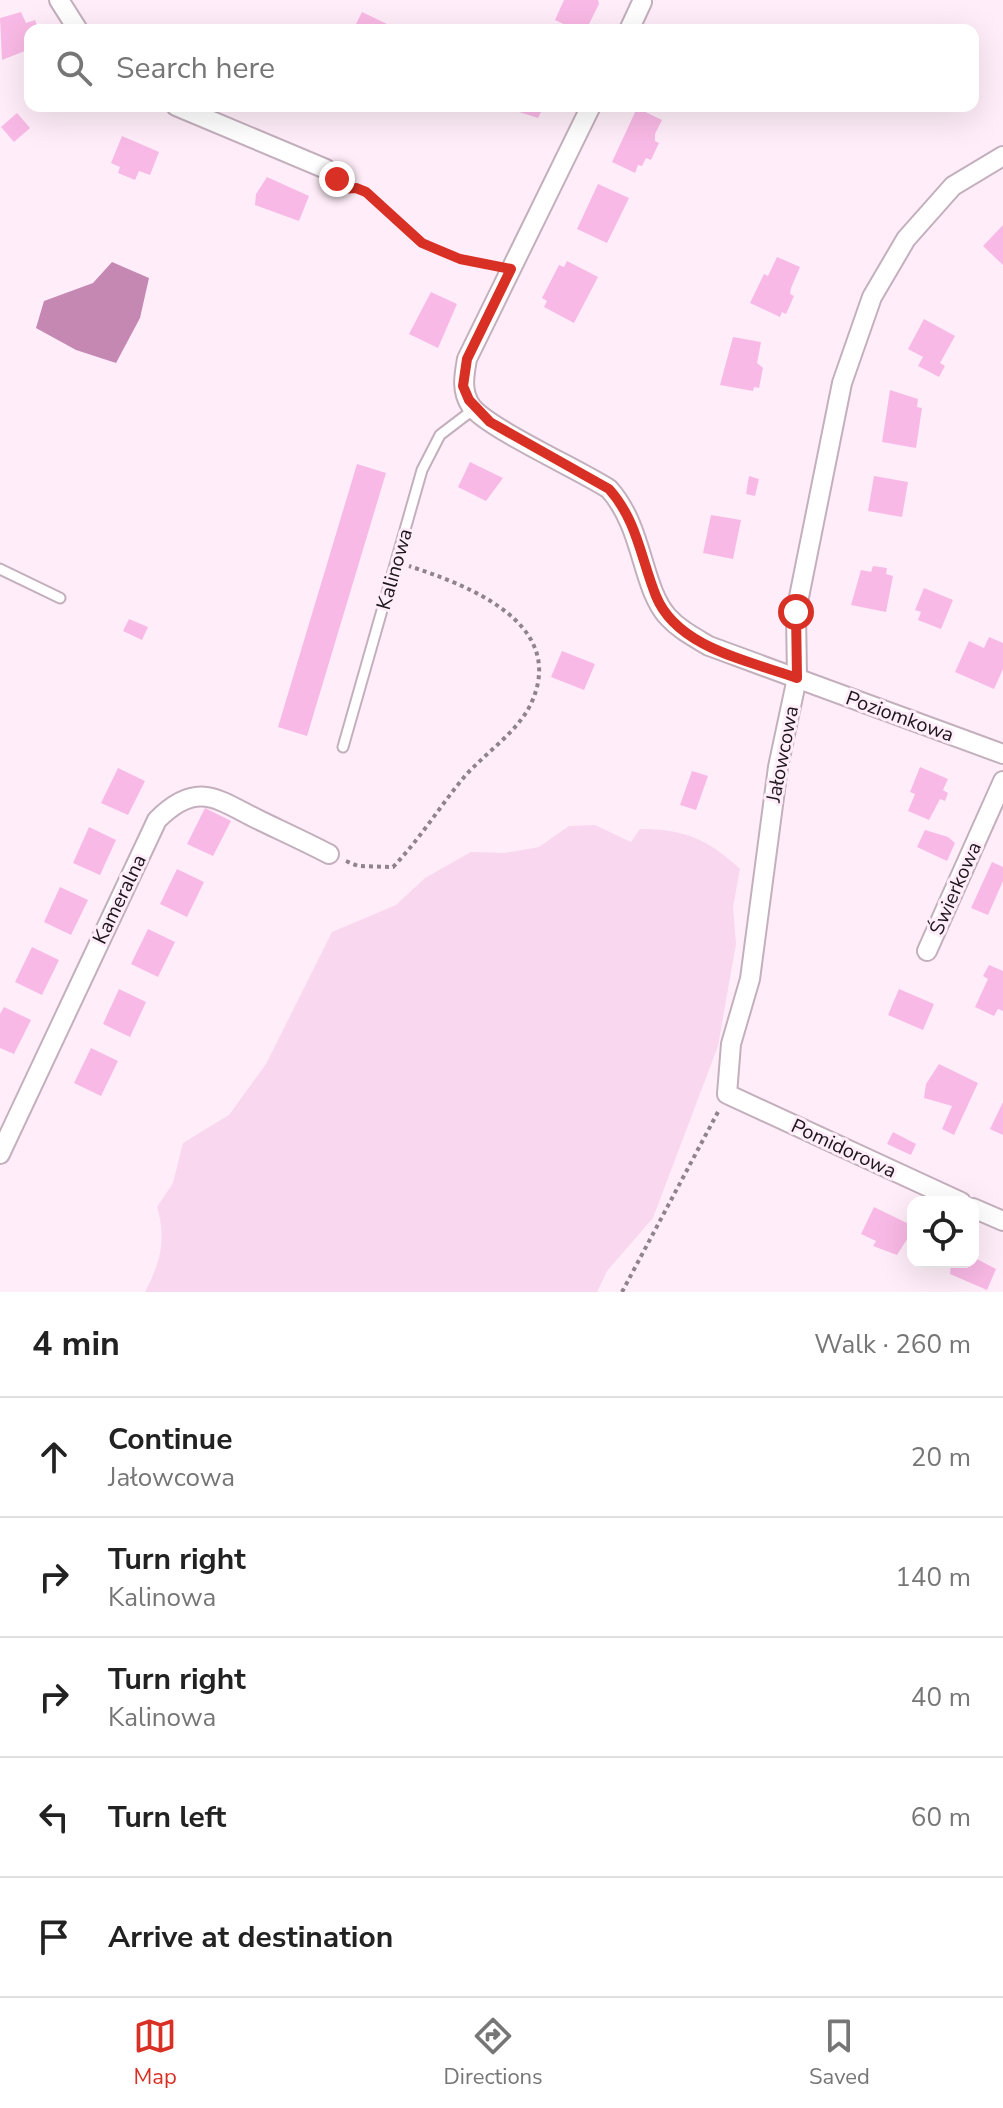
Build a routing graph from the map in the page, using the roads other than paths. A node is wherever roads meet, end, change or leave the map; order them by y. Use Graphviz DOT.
graph roads {
  1 [pos="59,0"];
  2 [pos="642,2"];
  3 [pos="74,24"];
  4 [pos="632,24"];
  5 [pos="190,112"];
  6 [pos="588,112"];
  7 [pos="1003,156"];
  8 [pos="326,169"];
  9 [pos="474,409"];
  10 [pos="0,569"];
  11 [pos="60,598"];
  12 [pos="797,678"];
  13 [pos="343,747"];
  14 [pos="1003,754"];
  15 [pos="1003,781"];
  16 [pos="329,854"];
  17 [pos="927,951"];
  18 [pos="727,1094"];
  19 [pos="0,1154"];
  20 [pos="948,1196"];
  21 [pos="979,1211"];
  22 [pos="1003,1221"];
  1 -- 3 [label="street"];
  2 -- 4 [label="street"];
  5 -- 8 [label="street"];
  6 -- 9 [label="street"];
  7 -- 12 [label="street, Jałowcowa"];
  9 -- 12 [label="street"];
  9 -- 13 [label="lane, Kalinowa"];
  10 -- 11 [label="lane"];
  12 -- 14 [label="street, Poziomkowa"];
  12 -- 18 [label="street, Jałowcowa"];
  15 -- 17 [label="street, Świerkowa"];
  16 -- 19 [label="street, Kameralna"];
  18 -- 20 [label="street, Pomidorowa"];
  21 -- 22 [label="street"];
}
